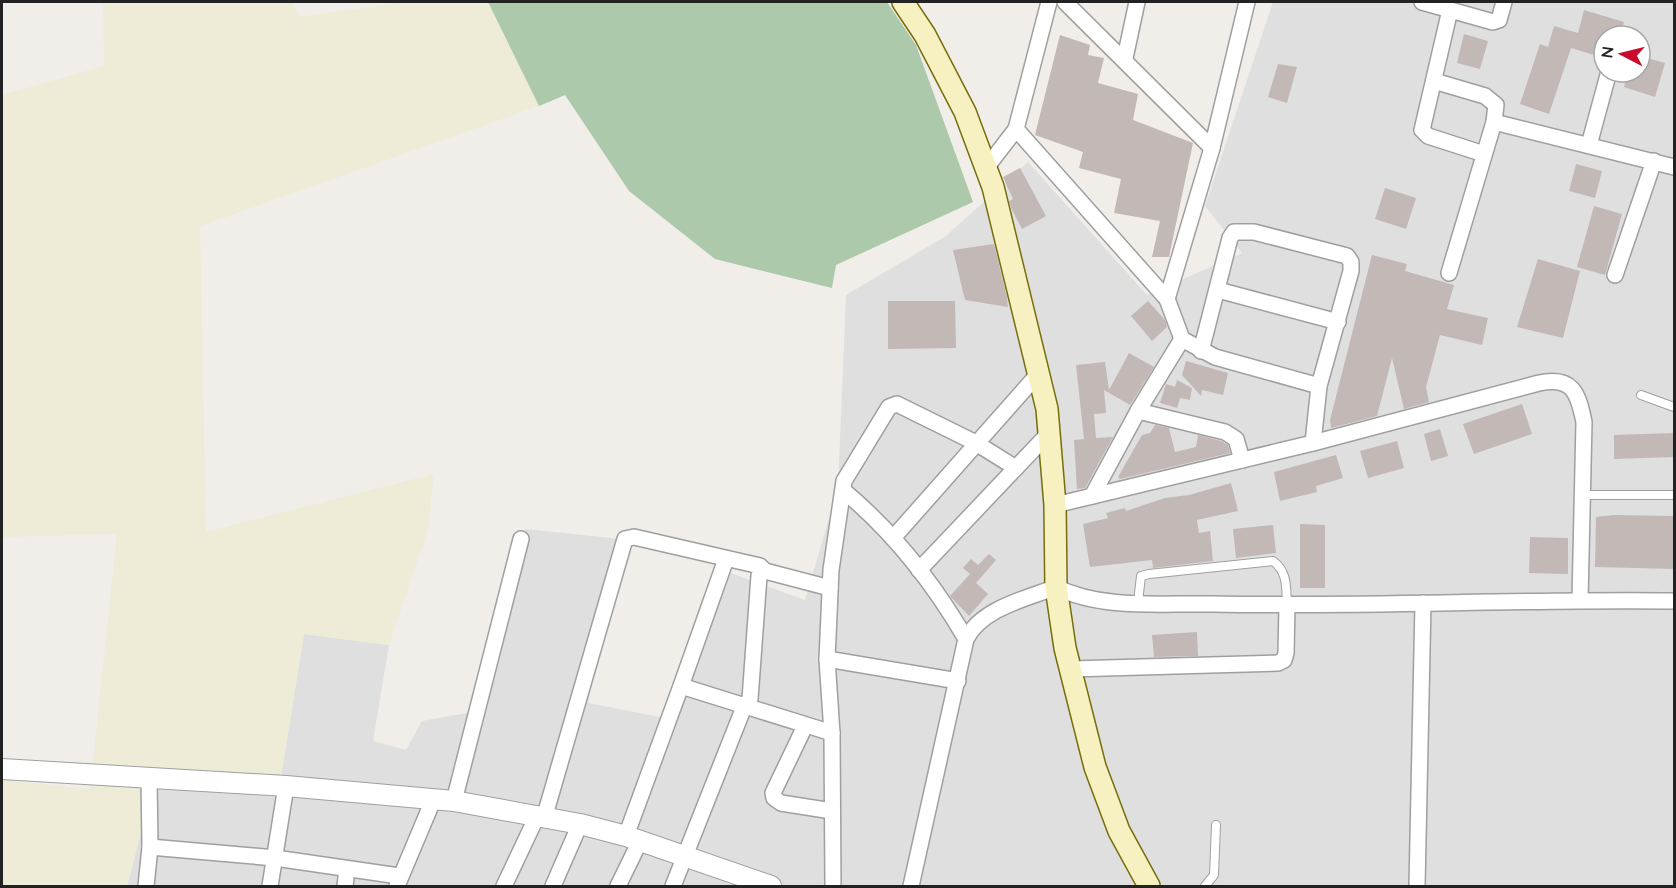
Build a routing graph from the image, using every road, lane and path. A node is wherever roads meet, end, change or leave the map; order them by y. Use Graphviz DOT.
graph roads {
  1 [pos="903,2"];
  2 [pos="1049,2"];
  3 [pos="1065,2"];
  4 [pos="1137,2"];
  5 [pos="1247,2"];
  6 [pos="1422,2"];
  7 [pos="1504,2"];
  8 [pos="1450,10"];
  9 [pos="1125,58"];
  10 [pos="1434,81"];
  11 [pos="1606,84"];
  12 [pos="1494,122"];
  13 [pos="1016,129"];
  14 [pos="1589,145"];
  15 [pos="1212,148"];
  16 [pos="1484,154"];
  17 [pos="1654,161"];
  18 [pos="1674,167"];
  19 [pos="986,168"];
  20 [pos="1449,273"];
  21 [pos="1615,275"];
  22 [pos="1218,290"];
  23 [pos="1167,299"];
  24 [pos="1338,322"];
  25 [pos="1182,339"];
  26 [pos="1201,351"];
  27 [pos="1039,373"];
  28 [pos="1319,386"];
  29 [pos="1641,395"];
  30 [pos="1674,407"];
  31 [pos="1138,411"];
  32 [pos="1049,433"];
  33 [pos="976,443"];
  34 [pos="1313,443"];
  35 [pos="1242,460"];
  36 [pos="1016,468"];
  37 [pos="844,491"];
  38 [pos="1582,495"];
  39 [pos="1674,495"];
  40 [pos="1092,496"];
  41 [pos="1055,505"];
  42 [pos="893,538"];
  43 [pos="521,539"];
  44 [pos="726,559"];
  45 [pos="919,570"];
  46 [pos="765,571"];
  47 [pos="1056,587"];
  48 [pos="830,588"];
  49 [pos="1580,600"];
  50 [pos="1138,602"];
  51 [pos="1674,602"];
  52 [pos="1422,603"];
  53 [pos="1287,606"];
  54 [pos="966,639"];
  55 [pos="827,659"];
  56 [pos="1071,669"];
  57 [pos="958,681"];
  58 [pos="681,686"];
  59 [pos="744,707"];
  60 [pos="806,726"];
  61 [pos="832,733"];
  62 [pos="2,769"];
  63 [pos="149,778"];
  64 [pos="286,786"];
  65 [pos="434,798"];
  66 [pos="454,801"];
  67 [pos="832,811"];
  68 [pos="542,815"];
  69 [pos="580,824"];
  70 [pos="1216,825"];
  71 [pos="633,840"];
  72 [pos="150,847"];
  73 [pos="275,858"];
  74 [pos="686,858"];
  75 [pos="347,870"];
  76 [pos="398,881"];
  77 [pos="146,886"];
  78 [pos="270,886"];
  79 [pos="345,886"];
  80 [pos="504,886"];
  81 [pos="553,886"];
  82 [pos="618,886"];
  83 [pos="673,886"];
  84 [pos="766,886"];
  85 [pos="833,886"];
  86 [pos="911,886"];
  87 [pos="1149,886"];
  88 [pos="1205,886"];
  89 [pos="1417,886"];
  1 -- 19 [label="main road"];
  2 -- 13 [label="street"];
  3 -- 9 [label="street"];
  4 -- 9 [label="street"];
  5 -- 15 [label="street"];
  6 -- 8 [label="street"];
  7 -- 8 [label="street"];
  8 -- 10 [label="street"];
  9 -- 15 [label="street"];
  10 -- 12 [label="street"];
  10 -- 16 [label="street"];
  11 -- 14 [label="street"];
  12 -- 14 [label="street"];
  12 -- 16 [label="street"];
  13 -- 19 [label="street"];
  13 -- 23 [label="street"];
  14 -- 17 [label="street"];
  15 -- 23 [label="street"];
  16 -- 20 [label="street"];
  17 -- 18 [label="street"];
  17 -- 21 [label="street"];
  19 -- 27 [label="main road"];
  22 -- 24 [label="street"];
  22 -- 24 [label="street"];
  22 -- 26 [label="street"];
  23 -- 25 [label="street"];
  24 -- 28 [label="street"];
  25 -- 26 [label="street"];
  25 -- 31 [label="street"];
  26 -- 28 [label="street"];
  27 -- 32 [label="main road"];
  27 -- 33 [label="street"];
  28 -- 34 [label="street"];
  29 -- 30 [label="lane"];
  31 -- 35 [label="street"];
  31 -- 40 [label="street"];
  32 -- 36 [label="street"];
  32 -- 41 [label="main road"];
  33 -- 36 [label="street"];
  33 -- 37 [label="street"];
  33 -- 42 [label="street"];
  34 -- 35 [label="street"];
  34 -- 38 [label="street"];
  35 -- 40 [label="street"];
  36 -- 45 [label="street"];
  37 -- 42 [label="street"];
  37 -- 48 [label="street"];
  38 -- 39 [label="lane"];
  38 -- 49 [label="street"];
  40 -- 41 [label="street"];
  41 -- 47 [label="main road"];
  42 -- 45 [label="street"];
  43 -- 66 [label="street"];
  44 -- 46 [label="street"];
  44 -- 58 [label="street"];
  44 -- 68 [label="street"];
  45 -- 54 [label="street"];
  46 -- 48 [label="street"];
  46 -- 59 [label="street"];
  47 -- 50 [label="street"];
  47 -- 54 [label="street"];
  47 -- 56 [label="main road"];
  48 -- 55 [label="street"];
  49 -- 51 [label="street"];
  49 -- 52 [label="street"];
  50 -- 53 [label="street"];
  50 -- 53 [label="lane"];
  52 -- 53 [label="street"];
  52 -- 89 [label="street"];
  53 -- 56 [label="street"];
  54 -- 57 [label="street"];
  55 -- 57 [label="street"];
  55 -- 61 [label="street"];
  56 -- 87 [label="main road"];
  57 -- 86 [label="street"];
  58 -- 59 [label="street"];
  58 -- 71 [label="street"];
  59 -- 60 [label="street"];
  59 -- 74 [label="street"];
  60 -- 61 [label="street"];
  60 -- 67 [label="street"];
  61 -- 67 [label="street"];
  62 -- 63 [label="street"];
  63 -- 64 [label="street"];
  63 -- 72 [label="street"];
  64 -- 65 [label="street"];
  64 -- 73 [label="street"];
  65 -- 66 [label="street"];
  65 -- 76 [label="street"];
  66 -- 68 [label="street"];
  67 -- 85 [label="street"];
  68 -- 69 [label="street"];
  68 -- 80 [label="street"];
  69 -- 71 [label="street"];
  69 -- 81 [label="street"];
  70 -- 88 [label="lane"];
  71 -- 74 [label="street"];
  71 -- 82 [label="street"];
  72 -- 73 [label="street"];
  72 -- 77 [label="street"];
  73 -- 75 [label="street"];
  73 -- 78 [label="street"];
  74 -- 83 [label="street"];
  74 -- 84 [label="street"];
  75 -- 76 [label="street"];
  75 -- 79 [label="street"];
}
